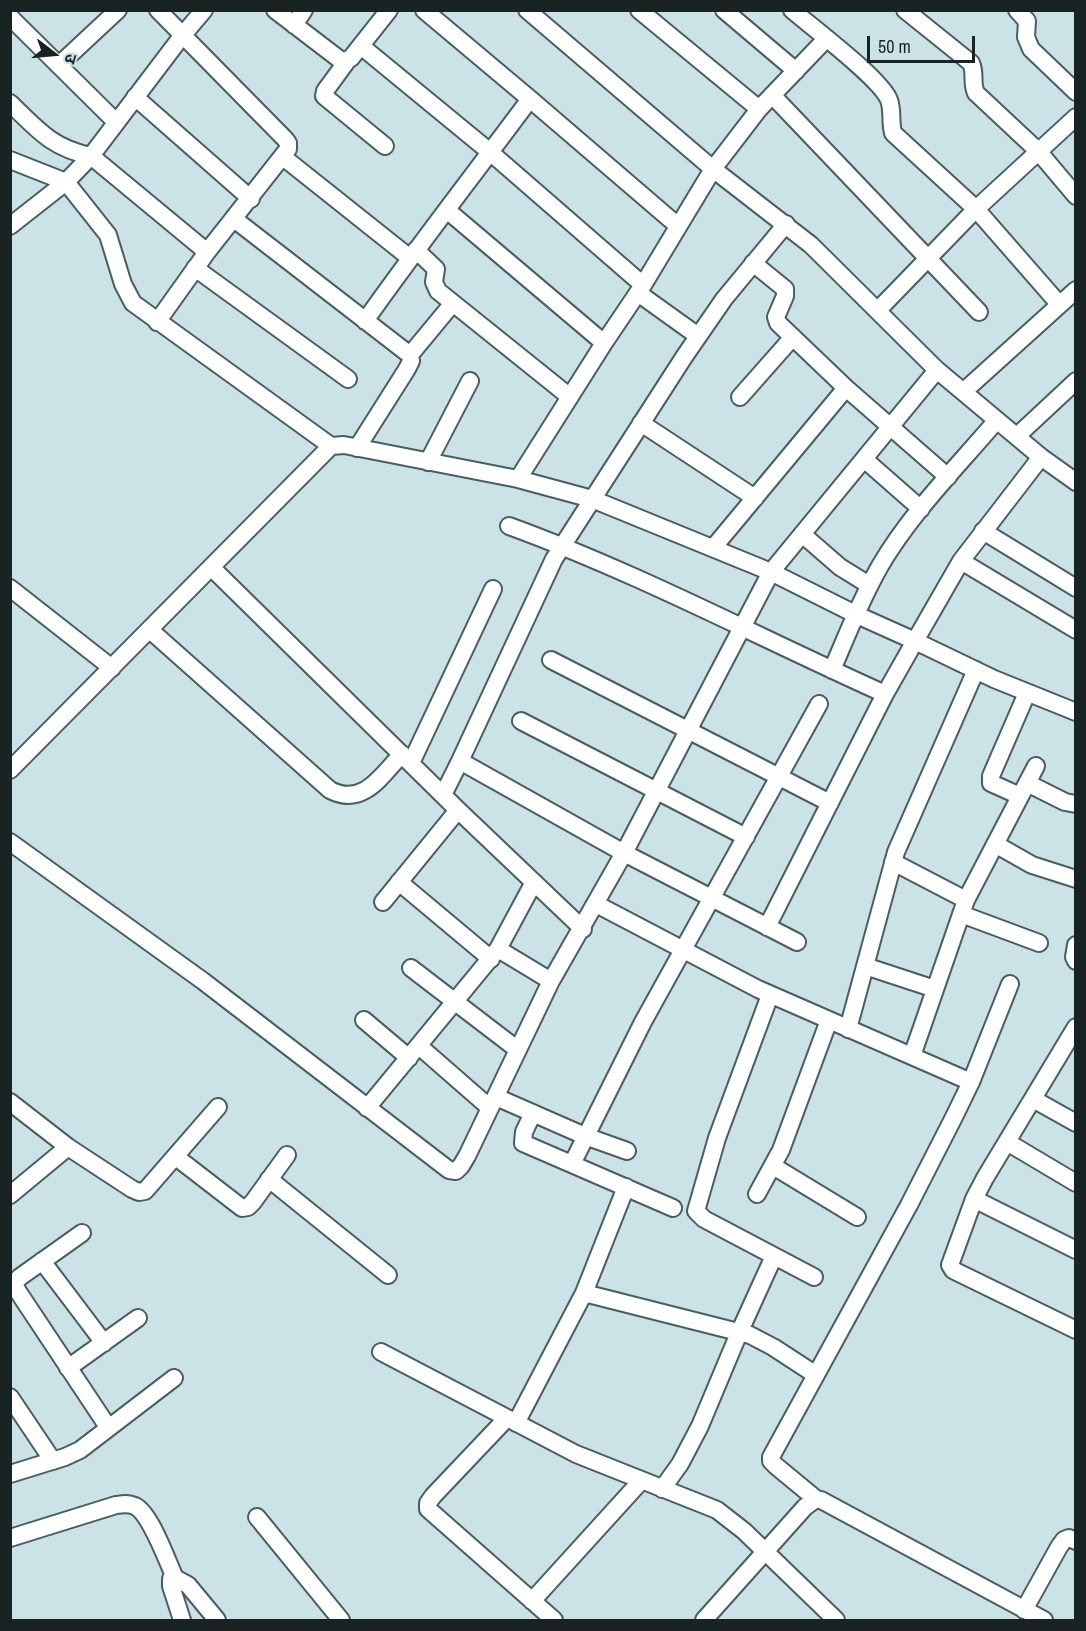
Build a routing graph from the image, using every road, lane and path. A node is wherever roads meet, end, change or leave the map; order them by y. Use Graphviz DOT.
graph roads {
  1 [pos="118,10"];
  2 [pos="158,10"];
  3 [pos="204,10"];
  4 [pos="275,10"];
  5 [pos="304,10"];
  6 [pos="389,10"];
  7 [pos="424,10"];
  8 [pos="527,10"];
  9 [pos="639,10"];
  10 [pos="724,10"];
  11 [pos="792,10"];
  12 [pos="905,10"];
  13 [pos="1017,10"];
  14 [pos="10,17"];
  15 [pos="294,25"];
  16 [pos="182,36"];
  17 [pos="826,39"];
  18 [pos="361,46"];
  19 [pos="347,61"];
  20 [pos="59,65"];
  21 [pos="796,71"];
  22 [pos="1076,92"];
  23 [pos="772,96"];
  24 [pos="135,97"];
  25 [pos="530,99"];
  26 [pos="10,103"];
  27 [pos="759,109"];
  28 [pos="1076,117"];
  29 [pos="116,122"];
  30 [pos="385,146"];
  31 [pos="1038,151"];
  32 [pos="490,152"];
  33 [pos="91,156"];
  34 [pos="283,157"];
  35 [pos="10,160"];
  36 [pos="713,169"];
  37 [pos="66,182"];
  38 [pos="1076,196"];
  39 [pos="251,199"];
  40 [pos="976,209"];
  41 [pos="448,211"];
  42 [pos="234,219"];
  43 [pos="786,224"];
  44 [pos="10,226"];
  45 [pos="678,226"];
  46 [pos="207,252"];
  47 [pos="413,254"];
  48 [pos="929,258"];
  49 [pos="753,263"];
  50 [pos="195,268"];
  51 [pos="641,289"];
  52 [pos="1076,290"];
  53 [pos="453,303"];
  54 [pos="1059,304"];
  55 [pos="878,310"];
  56 [pos="979,312"];
  57 [pos="365,321"];
  58 [pos="158,322"];
  59 [pos="698,336"];
  60 [pos="793,337"];
  61 [pos="604,344"];
  62 [pos="410,355"];
  63 [pos="937,370"];
  64 [pos="348,379"];
  65 [pos="470,381"];
  66 [pos="1076,381"];
  67 [pos="846,388"];
  68 [pos="963,392"];
  69 [pos="740,397"];
  70 [pos="570,398"];
  71 [pos="997,420"];
  72 [pos="641,423"];
  73 [pos="890,426"];
  74 [pos="1017,436"];
  75 [pos="330,446"];
  76 [pos="357,448"];
  77 [pos="1041,457"];
  78 [pos="864,459"];
  79 [pos="428,462"];
  80 [pos="948,477"];
  81 [pos="518,479"];
  82 [pos="1075,480"];
  83 [pos="755,498"];
  84 [pos="592,499"];
  85 [pos="921,509"];
  86 [pos="509,526"];
  87 [pos="983,531"];
  88 [pos="802,534"];
  89 [pos="563,546"];
  90 [pos="713,548"];
  91 [pos="961,561"];
  92 [pos="212,568"];
  93 [pos="771,572"];
  94 [pos="869,585"];
  95 [pos="10,588"];
  96 [pos="1076,588"];
  97 [pos="493,589"];
  98 [pos="856,615"];
  99 [pos="743,626"];
  100 [pos="150,630"];
  101 [pos="1076,630"];
  102 [pos="915,641"];
  103 [pos="551,660"];
  104 [pos="112,668"];
  105 [pos="832,670"];
  106 [pos="975,670"];
  107 [pos="1027,693"];
  108 [pos="885,694"];
  109 [pos="819,704"];
  110 [pos="1076,712"];
  111 [pos="521,721"];
  112 [pos="689,729"];
  113 [pos="406,759"];
  114 [pos="460,761"];
  115 [pos="1036,766"];
  116 [pos="10,770"];
  117 [pos="780,777"];
  118 [pos="1023,790"];
  119 [pos="656,792"];
  120 [pos="443,795"];
  121 [pos="830,803"];
  122 [pos="1076,804"];
  123 [pos="459,810"];
  124 [pos="746,837"];
  125 [pos="10,842"];
  126 [pos="995,844"];
  127 [pos="624,853"];
  128 [pos="893,862"];
  129 [pos="1076,879"];
  130 [pos="399,882"];
  131 [pos="534,882"];
  132 [pos="712,898"];
  133 [pos="383,902"];
  134 [pos="596,904"];
  135 [pos="964,907"];
  136 [pos="767,927"];
  137 [pos="583,929"];
  138 [pos="797,942"];
  139 [pos="1039,943"];
  140 [pos="1076,945"];
  141 [pos="683,950"];
  142 [pos="495,954"];
  143 [pos="1076,961"];
  144 [pos="865,966"];
  145 [pos="411,968"];
  146 [pos="551,981"];
  147 [pos="1010,984"];
  148 [pos="935,989"];
  149 [pos="770,994"];
  150 [pos="455,1002"];
  151 [pos="364,1020"];
  152 [pos="829,1020"];
  153 [pos="1076,1027"];
  154 [pos="848,1029"];
  155 [pos="518,1050"];
  156 [pos="414,1052"];
  157 [pos="1069,1052"];
  158 [pos="912,1056"];
  159 [pos="971,1082"];
  160 [pos="1033,1099"];
  161 [pos="10,1102"];
  162 [pos="493,1103"];
  163 [pos="218,1107"];
  164 [pos="368,1108"];
  165 [pos="533,1113"];
  166 [pos="1076,1123"];
  167 [pos="585,1136"];
  168 [pos="1007,1142"];
  169 [pos="68,1147"];
  170 [pos="627,1151"];
  171 [pos="287,1155"];
  172 [pos="176,1157"];
  173 [pos="572,1164"];
  174 [pos="773,1166"];
  175 [pos="269,1179"];
  176 [pos="1076,1183"];
  177 [pos="626,1187"];
  178 [pos="757,1194"];
  179 [pos="10,1195"];
  180 [pos="974,1199"];
  181 [pos="674,1208"];
  182 [pos="856,1217"];
  183 [pos="82,1233"];
  184 [pos="1076,1250"];
  185 [pos="774,1256"];
  186 [pos="42,1261"];
  187 [pos="388,1275"];
  188 [pos="814,1277"];
  189 [pos="584,1293"];
  190 [pos="138,1318"];
  191 [pos="1076,1330"];
  192 [pos="739,1333"];
  193 [pos="104,1343"];
  194 [pos="381,1352"];
  195 [pos="68,1368"];
  196 [pos="816,1375"];
  197 [pos="174,1378"];
  198 [pos="10,1397"];
  199 [pos="511,1421"];
  200 [pos="108,1427"];
  201 [pos="53,1461"];
  202 [pos="10,1474"];
  203 [pos="641,1481"];
  204 [pos="662,1489"];
  205 [pos="816,1499"];
  206 [pos="257,1517"];
  207 [pos="10,1538"];
  208 [pos="1076,1540"];
  209 [pos="766,1554"];
  210 [pos="175,1578"];
  211 [pos="532,1601"];
  212 [pos="1024,1610"];
  213 [pos="182,1620"];
  214 [pos="217,1620"];
  215 [pos="341,1620"];
  216 [pos="554,1620"];
  217 [pos="704,1620"];
  218 [pos="836,1620"];
  219 [pos="1044,1620"];
  1 -- 20 [label="street"];
  2 -- 16 [label="street"];
  3 -- 16 [label="street"];
  4 -- 15 [label="street"];
  5 -- 15 [label="street"];
  6 -- 18 [label="street"];
  7 -- 25 [label="street"];
  8 -- 36 [label="street"];
  9 -- 27 [label="street"];
  10 -- 21 [label="street"];
  11 -- 17 [label="street"];
  12 -- 31 [label="street"];
  13 -- 22 [label="street"];
  14 -- 20 [label="street"];
  15 -- 19 [label="street"];
  16 -- 24 [label="street"];
  16 -- 34 [label="street"];
  17 -- 21 [label="street"];
  17 -- 40 [label="street"];
  18 -- 19 [label="street"];
  18 -- 32 [label="street"];
  19 -- 30 [label="street"];
  20 -- 29 [label="street"];
  21 -- 23 [label="street"];
  23 -- 27 [label="street"];
  23 -- 48 [label="street"];
  24 -- 29 [label="street"];
  24 -- 39 [label="street"];
  25 -- 32 [label="street"];
  25 -- 45 [label="street"];
  26 -- 33 [label="street"];
  27 -- 36 [label="street"];
  28 -- 31 [label="street"];
  29 -- 33 [label="street"];
  31 -- 38 [label="street"];
  31 -- 40 [label="street"];
  32 -- 41 [label="street"];
  32 -- 51 [label="street"];
  33 -- 37 [label="street"];
  33 -- 46 [label="street"];
  34 -- 39 [label="street"];
  34 -- 47 [label="street"];
  35 -- 37 [label="street"];
  36 -- 43 [label="street"];
  36 -- 45 [label="street"];
  37 -- 44 [label="street"];
  37 -- 58 [label="street"];
  39 -- 42 [label="street"];
  40 -- 48 [label="street"];
  40 -- 54 [label="street"];
  41 -- 47 [label="street"];
  41 -- 61 [label="street"];
  42 -- 46 [label="street"];
  42 -- 57 [label="street"];
  43 -- 49 [label="street"];
  43 -- 55 [label="street"];
  45 -- 51 [label="street"];
  46 -- 50 [label="street"];
  47 -- 53 [label="street"];
  47 -- 57 [label="street"];
  48 -- 55 [label="street"];
  48 -- 56 [label="street"];
  49 -- 59 [label="street"];
  49 -- 60 [label="street"];
  50 -- 58 [label="street"];
  50 -- 64 [label="street"];
  51 -- 59 [label="street"];
  51 -- 61 [label="street"];
  52 -- 54 [label="street"];
  53 -- 62 [label="street"];
  53 -- 70 [label="street"];
  54 -- 68 [label="street"];
  55 -- 63 [label="street"];
  57 -- 62 [label="street"];
  58 -- 75 [label="street"];
  59 -- 72 [label="street"];
  60 -- 67 [label="street"];
  60 -- 69 [label="street"];
  61 -- 70 [label="street"];
  62 -- 76 [label="street"];
  63 -- 68 [label="street"];
  63 -- 73 [label="street"];
  65 -- 79 [label="street"];
  66 -- 74 [label="street"];
  67 -- 73 [label="street"];
  67 -- 83 [label="street"];
  68 -- 71 [label="street"];
  70 -- 81 [label="street"];
  71 -- 74 [label="street"];
  71 -- 80 [label="street"];
  72 -- 83 [label="street"];
  72 -- 84 [label="street"];
  73 -- 78 [label="street"];
  73 -- 80 [label="street"];
  74 -- 77 [label="street"];
  75 -- 76 [label="street"];
  75 -- 92 [label="street"];
  76 -- 79 [label="street"];
  77 -- 82 [label="street"];
  77 -- 87 [label="street"];
  78 -- 85 [label="street"];
  78 -- 88 [label="street"];
  79 -- 81 [label="street"];
  80 -- 85 [label="street"];
  81 -- 84 [label="street"];
  83 -- 90 [label="street"];
  84 -- 89 [label="street"];
  84 -- 90 [label="street"];
  85 -- 94 [label="street"];
  86 -- 89 [label="street"];
  87 -- 91 [label="street"];
  87 -- 96 [label="street"];
  88 -- 93 [label="street"];
  88 -- 94 [label="street"];
  89 -- 99 [label="street"];
  89 -- 114 [label="street"];
  90 -- 93 [label="street"];
  91 -- 101 [label="street"];
  91 -- 102 [label="street"];
  92 -- 100 [label="street"];
  92 -- 113 [label="street"];
  93 -- 98 [label="street"];
  93 -- 99 [label="street"];
  94 -- 98 [label="street"];
  95 -- 104 [label="street"];
  97 -- 113 [label="street"];
  98 -- 102 [label="street"];
  98 -- 105 [label="street"];
  99 -- 105 [label="street"];
  99 -- 112 [label="street"];
  100 -- 104 [label="street"];
  100 -- 113 [label="street"];
  102 -- 106 [label="street"];
  102 -- 108 [label="street"];
  103 -- 112 [label="street"];
  104 -- 116 [label="street"];
  105 -- 108 [label="street"];
  106 -- 107 [label="street"];
  106 -- 128 [label="street"];
  107 -- 110 [label="street"];
  107 -- 118 [label="street"];
  108 -- 121 [label="street"];
  109 -- 117 [label="street"];
  111 -- 119 [label="street"];
  112 -- 117 [label="street"];
  112 -- 119 [label="street"];
  113 -- 120 [label="street"];
  114 -- 120 [label="street"];
  114 -- 127 [label="street"];
  115 -- 118 [label="street"];
  117 -- 121 [label="street"];
  117 -- 124 [label="street"];
  118 -- 122 [label="street"];
  118 -- 126 [label="street"];
  119 -- 124 [label="street"];
  119 -- 127 [label="street"];
  120 -- 123 [label="street"];
  121 -- 136 [label="street"];
  123 -- 130 [label="street"];
  123 -- 131 [label="street"];
  124 -- 132 [label="street"];
  125 -- 164 [label="street"];
  126 -- 129 [label="street"];
  126 -- 135 [label="street"];
  127 -- 132 [label="street"];
  127 -- 134 [label="street"];
  128 -- 135 [label="street"];
  128 -- 144 [label="street"];
  130 -- 133 [label="street"];
  130 -- 142 [label="street"];
  131 -- 137 [label="street"];
  131 -- 142 [label="street"];
  132 -- 136 [label="street"];
  132 -- 141 [label="street"];
  134 -- 137 [label="street"];
  134 -- 141 [label="street"];
  135 -- 139 [label="street"];
  135 -- 148 [label="street"];
  136 -- 138 [label="street"];
  137 -- 146 [label="street"];
  140 -- 143 [label="street"];
  141 -- 149 [label="street"];
  141 -- 167 [label="street"];
  142 -- 146 [label="street"];
  142 -- 150 [label="street"];
  144 -- 148 [label="street"];
  144 -- 154 [label="street"];
  145 -- 150 [label="street"];
  146 -- 155 [label="street"];
  147 -- 159 [label="street"];
  148 -- 158 [label="street"];
  149 -- 152 [label="street"];
  149 -- 185 [label="street"];
  150 -- 155 [label="street"];
  150 -- 156 [label="street"];
  151 -- 156 [label="street"];
  152 -- 154 [label="street"];
  152 -- 174 [label="street"];
  153 -- 157 [label="street"];
  154 -- 158 [label="street"];
  155 -- 162 [label="street"];
  156 -- 162 [label="street"];
  156 -- 164 [label="street"];
  157 -- 160 [label="street"];
  158 -- 159 [label="street"];
  159 -- 196 [label="street"];
  160 -- 166 [label="street"];
  160 -- 168 [label="street"];
  161 -- 169 [label="street"];
  162 -- 164 [label="street"];
  162 -- 165 [label="street"];
  163 -- 172 [label="street"];
  165 -- 167 [label="street"];
  165 -- 173 [label="street"];
  167 -- 170 [label="street"];
  167 -- 173 [label="street"];
  168 -- 176 [label="street"];
  168 -- 180 [label="street"];
  169 -- 172 [label="street"];
  169 -- 179 [label="street"];
  171 -- 175 [label="street"];
  172 -- 175 [label="street"];
  173 -- 177 [label="street"];
  174 -- 178 [label="street"];
  174 -- 182 [label="street"];
  175 -- 187 [label="street"];
  177 -- 181 [label="street"];
  177 -- 189 [label="street"];
  180 -- 184 [label="street"];
  180 -- 191 [label="street"];
  183 -- 186 [label="street"];
  185 -- 188 [label="street"];
  185 -- 192 [label="street"];
  186 -- 193 [label="street"];
  186 -- 195 [label="street"];
  189 -- 192 [label="street"];
  189 -- 199 [label="street"];
  190 -- 193 [label="street"];
  192 -- 196 [label="street"];
  192 -- 204 [label="street"];
  193 -- 195 [label="street"];
  194 -- 199 [label="street"];
  195 -- 200 [label="street"];
  196 -- 205 [label="street"];
  197 -- 200 [label="street"];
  198 -- 201 [label="street"];
  199 -- 203 [label="street"];
  199 -- 211 [label="street"];
  200 -- 201 [label="street"];
  201 -- 202 [label="street"];
  203 -- 204 [label="street"];
  203 -- 211 [label="street"];
  204 -- 209 [label="street"];
  205 -- 209 [label="street"];
  205 -- 212 [label="street"];
  206 -- 215 [label="street"];
  207 -- 210 [label="street"];
  208 -- 212 [label="street"];
  209 -- 217 [label="street"];
  209 -- 218 [label="street"];
  210 -- 213 [label="street"];
  210 -- 214 [label="street"];
  211 -- 216 [label="street"];
  212 -- 219 [label="street"];
}
